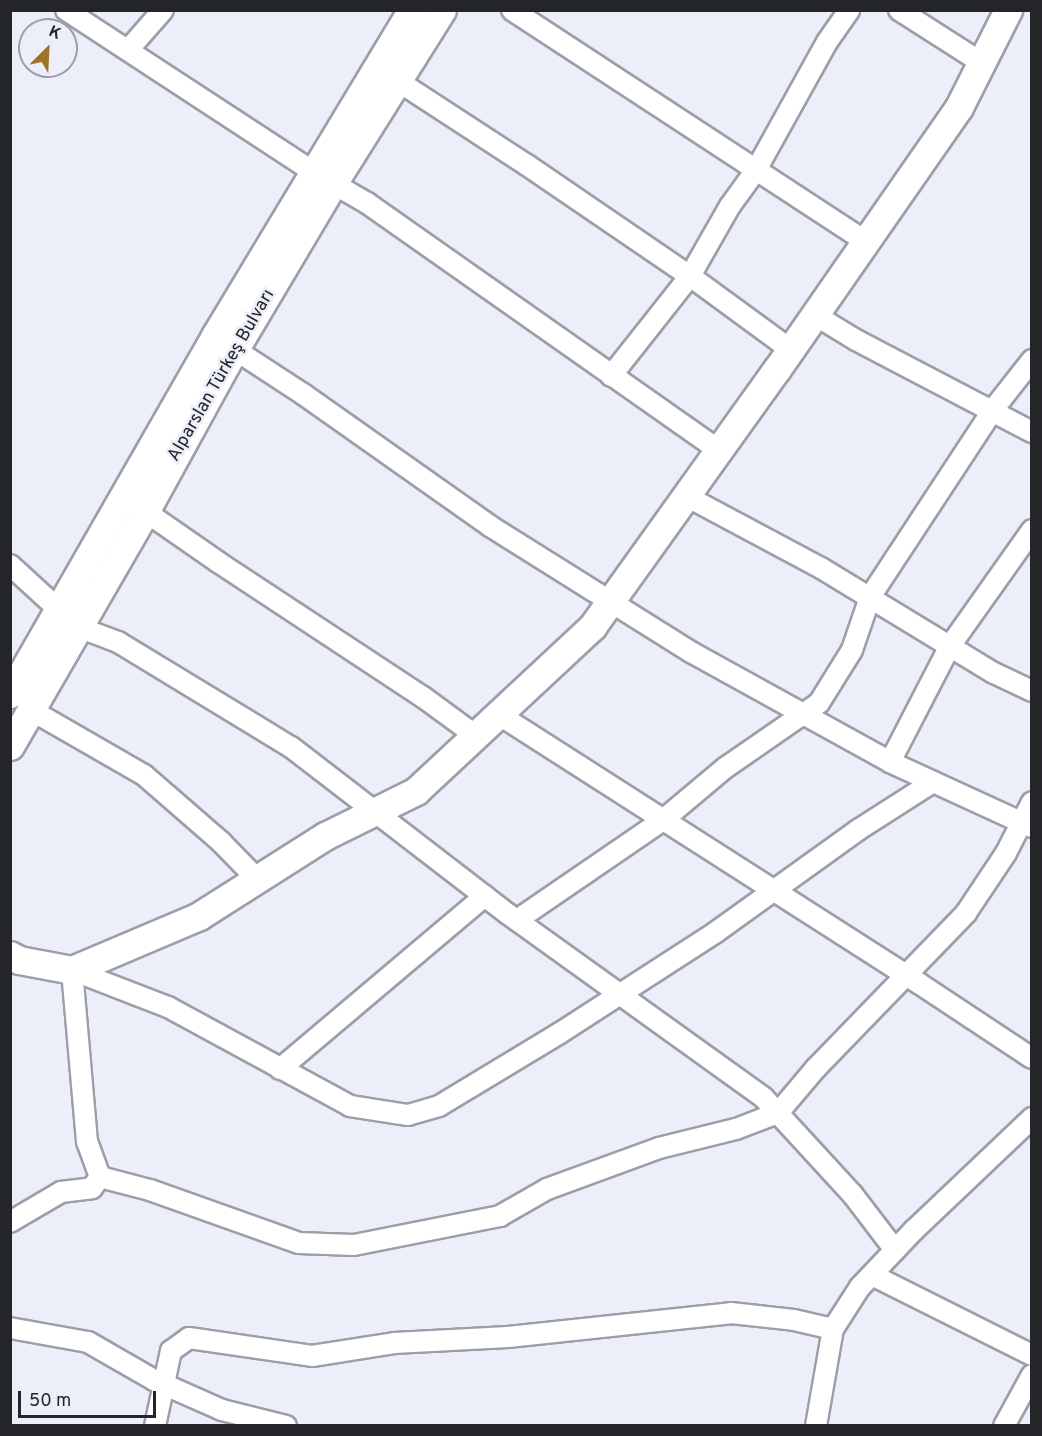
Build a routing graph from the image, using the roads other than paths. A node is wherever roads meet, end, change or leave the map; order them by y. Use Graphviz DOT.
graph roads {
  1 [pos="66,10"];
  2 [pos="163,10"];
  3 [pos="412,10"];
  4 [pos="442,10"];
  5 [pos="512,10"];
  6 [pos="849,10"];
  7 [pos="899,10"];
  8 [pos="1008,10"];
  9 [pos="128,50"];
  10 [pos="982,63"];
  11 [pos="398,81"];
  12 [pos="756,170"];
  13 [pos="325,178"];
  14 [pos="866,242"];
  15 [pos="690,276"];
  16 [pos="815,315"];
  17 [pos="225,344"];
  18 [pos="791,350"];
  19 [pos="1032,360"];
  20 [pos="611,376"];
  21 [pos="992,411"];
  22 [pos="1032,432"];
  23 [pos="719,450"];
  24 [pos="124,495"];
  25 [pos="686,496"];
  26 [pos="146,512"];
  27 [pos="1032,530"];
  28 [pos="10,565"];
  29 [pos="870,597"];
  30 [pos="609,603"];
  31 [pos="68,619"];
  32 [pos="950,646"];
  33 [pos="1032,691"];
  34 [pos="21,702"];
  35 [pos="801,713"];
  36 [pos="498,714"];
  37 [pos="475,735"];
  38 [pos="10,746"];
  39 [pos="890,762"];
  40 [pos="933,782"];
  41 [pos="1032,801"];
  42 [pos="376,811"];
  43 [pos="663,820"];
  44 [pos="1026,825"];
  45 [pos="257,879"];
  46 [pos="774,892"];
  47 [pos="485,896"];
  48 [pos="517,920"];
  49 [pos="10,955"];
  50 [pos="72,970"];
  51 [pos="905,974"];
  52 [pos="620,992"];
  53 [pos="1032,1058"];
  54 [pos="280,1069"];
  55 [pos="778,1113"];
  56 [pos="1032,1118"];
  57 [pos="100,1177"];
  58 [pos="10,1222"];
  59 [pos="895,1250"];
  60 [pos="872,1275"];
  61 [pos="10,1328"];
  62 [pos="833,1329"];
  63 [pos="1032,1355"];
  64 [pos="1032,1375"];
  65 [pos="164,1384"];
  66 [pos="155,1425"];
  67 [pos="286,1425"];
  68 [pos="816,1425"];
  69 [pos="1004,1425"];
  1 -- 9 [label="street"];
  2 -- 9 [label="street"];
  3 -- 13 [label="street, Alparslan Türkeş Bulvarı"];
  4 -- 11 [label="street, Alparslan Türkeş Bulvarı"];
  5 -- 12 [label="street"];
  6 -- 12 [label="street"];
  7 -- 10 [label="street"];
  8 -- 10 [label="street"];
  9 -- 13 [label="street"];
  10 -- 14 [label="street"];
  11 -- 13 [label="street, Alparslan Türkeş Bulvarı"];
  11 -- 15 [label="street"];
  12 -- 14 [label="street"];
  12 -- 15 [label="street"];
  13 -- 17 [label="street, Alparslan Türkeş Bulvarı"];
  13 -- 20 [label="street"];
  14 -- 16 [label="street"];
  15 -- 18 [label="street"];
  15 -- 20 [label="street"];
  16 -- 18 [label="street"];
  16 -- 21 [label="street"];
  17 -- 24 [label="street, Alparslan Türkeş Bulvarı"];
  17 -- 26 [label="street, Alparslan Türkeş Bulvarı"];
  17 -- 30 [label="street"];
  18 -- 23 [label="street"];
  19 -- 21 [label="street"];
  20 -- 23 [label="street"];
  21 -- 22 [label="street"];
  21 -- 29 [label="street"];
  23 -- 25 [label="street"];
  24 -- 26 [label="street"];
  24 -- 31 [label="street, Alparslan Türkeş Bulvarı"];
  25 -- 29 [label="street"];
  25 -- 30 [label="street"];
  26 -- 31 [label="street, Alparslan Türkeş Bulvarı"];
  26 -- 37 [label="street"];
  27 -- 32 [label="street"];
  28 -- 31 [label="street"];
  29 -- 32 [label="street"];
  29 -- 35 [label="street"];
  30 -- 35 [label="street"];
  30 -- 36 [label="street"];
  31 -- 34 [label="street, Alparslan Türkeş Bulvarı"];
  31 -- 42 [label="street"];
  32 -- 33 [label="street"];
  32 -- 39 [label="street"];
  34 -- 38 [label="street, Alparslan Türkeş Bulvarı"];
  34 -- 45 [label="street"];
  35 -- 39 [label="street"];
  35 -- 43 [label="street"];
  36 -- 37 [label="street"];
  36 -- 43 [label="street"];
  37 -- 42 [label="street"];
  39 -- 40 [label="street"];
  40 -- 44 [label="street"];
  40 -- 46 [label="street"];
  41 -- 44 [label="street"];
  42 -- 45 [label="street"];
  42 -- 47 [label="street"];
  43 -- 46 [label="street"];
  43 -- 48 [label="street"];
  44 -- 51 [label="street"];
  45 -- 50 [label="street"];
  46 -- 51 [label="street"];
  46 -- 52 [label="street"];
  47 -- 48 [label="street"];
  47 -- 54 [label="street"];
  48 -- 52 [label="street"];
  49 -- 50 [label="street"];
  50 -- 54 [label="street"];
  50 -- 57 [label="street"];
  51 -- 53 [label="street"];
  51 -- 55 [label="street"];
  52 -- 54 [label="street"];
  52 -- 55 [label="street"];
  55 -- 57 [label="street"];
  55 -- 59 [label="street"];
  56 -- 59 [label="street"];
  57 -- 58 [label="street"];
  59 -- 60 [label="street"];
  60 -- 62 [label="street"];
  60 -- 63 [label="street"];
  61 -- 65 [label="street"];
  62 -- 65 [label="street"];
  62 -- 68 [label="street"];
  64 -- 69 [label="street"];
  65 -- 66 [label="street"];
  65 -- 67 [label="street"];
}
